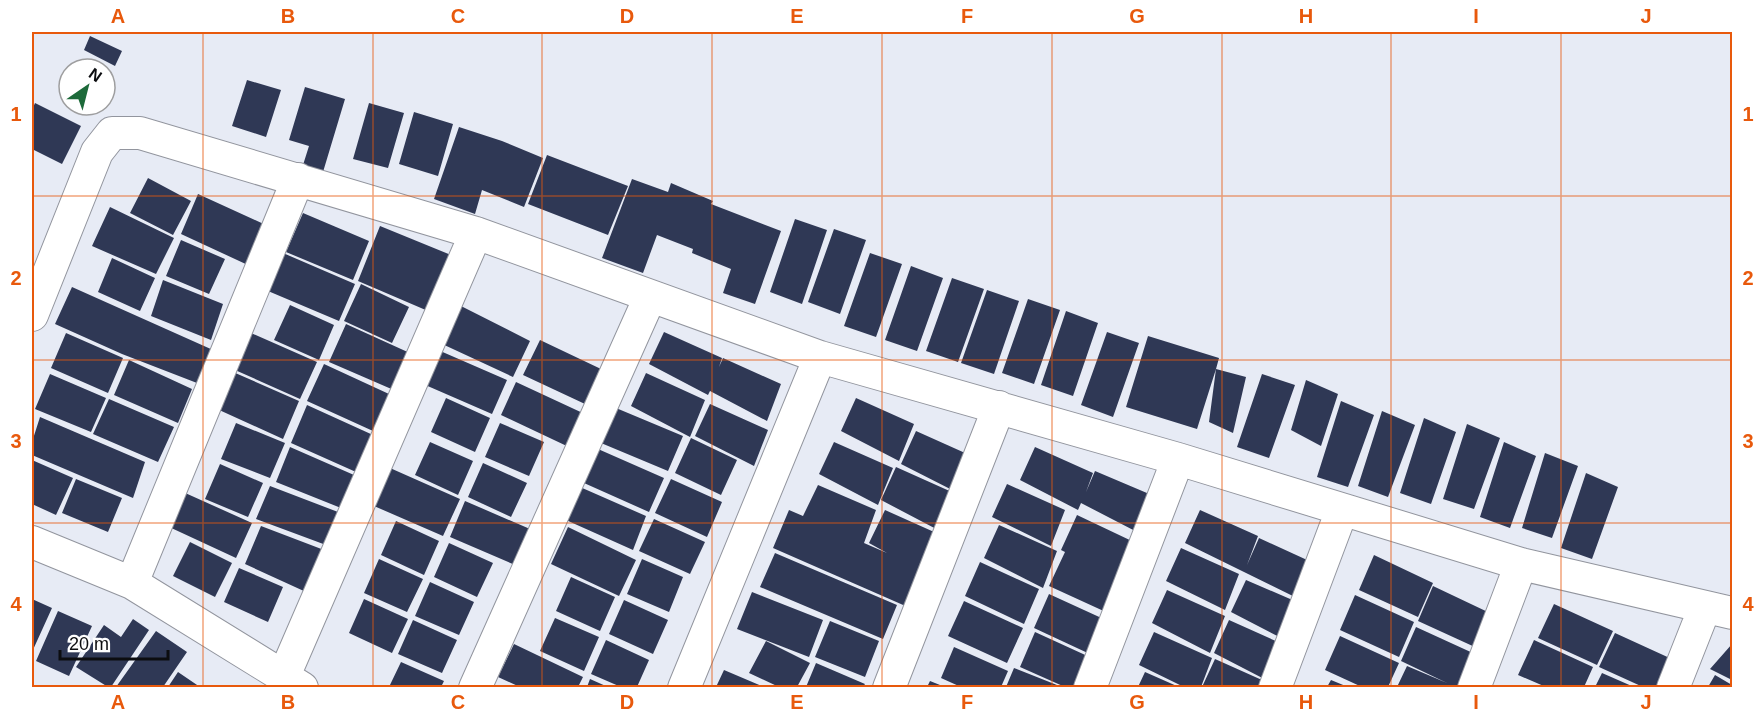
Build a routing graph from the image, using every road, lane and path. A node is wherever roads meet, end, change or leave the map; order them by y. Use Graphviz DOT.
graph roads {
  1 [pos="297,179"];
  2 [pos="476,233"];
  3 [pos="650,297"];
  4 [pos="32,315"];
  5 [pos="820,357"];
  6 [pos="999,407"];
  7 [pos="1178,459"];
  8 [pos="1342,510"];
  9 [pos="32,542"];
  10 [pos="1521,564"];
  11 [pos="132,583"];
  12 [pos="1719,610"];
  13 [pos="293,682"];
  14 [pos="475,687"];
  15 [pos="684,687"];
  16 [pos="890,687"];
  17 [pos="1090,687"];
  18 [pos="1275,687"];
  19 [pos="1474,687"];
  20 [pos="1673,687"];
  1 -- 2 [label="street"];
  1 -- 4 [label="street"];
  1 -- 11 [label="street"];
  2 -- 3 [label="street"];
  2 -- 13 [label="street"];
  3 -- 5 [label="street"];
  3 -- 14 [label="street"];
  5 -- 6 [label="street"];
  5 -- 15 [label="street"];
  6 -- 7 [label="street"];
  6 -- 16 [label="street"];
  7 -- 8 [label="street"];
  7 -- 17 [label="street"];
  8 -- 10 [label="street"];
  8 -- 18 [label="street"];
  9 -- 11 [label="street"];
  10 -- 12 [label="street"];
  10 -- 19 [label="street"];
  11 -- 13 [label="street"];
  12 -- 20 [label="street"];
}
